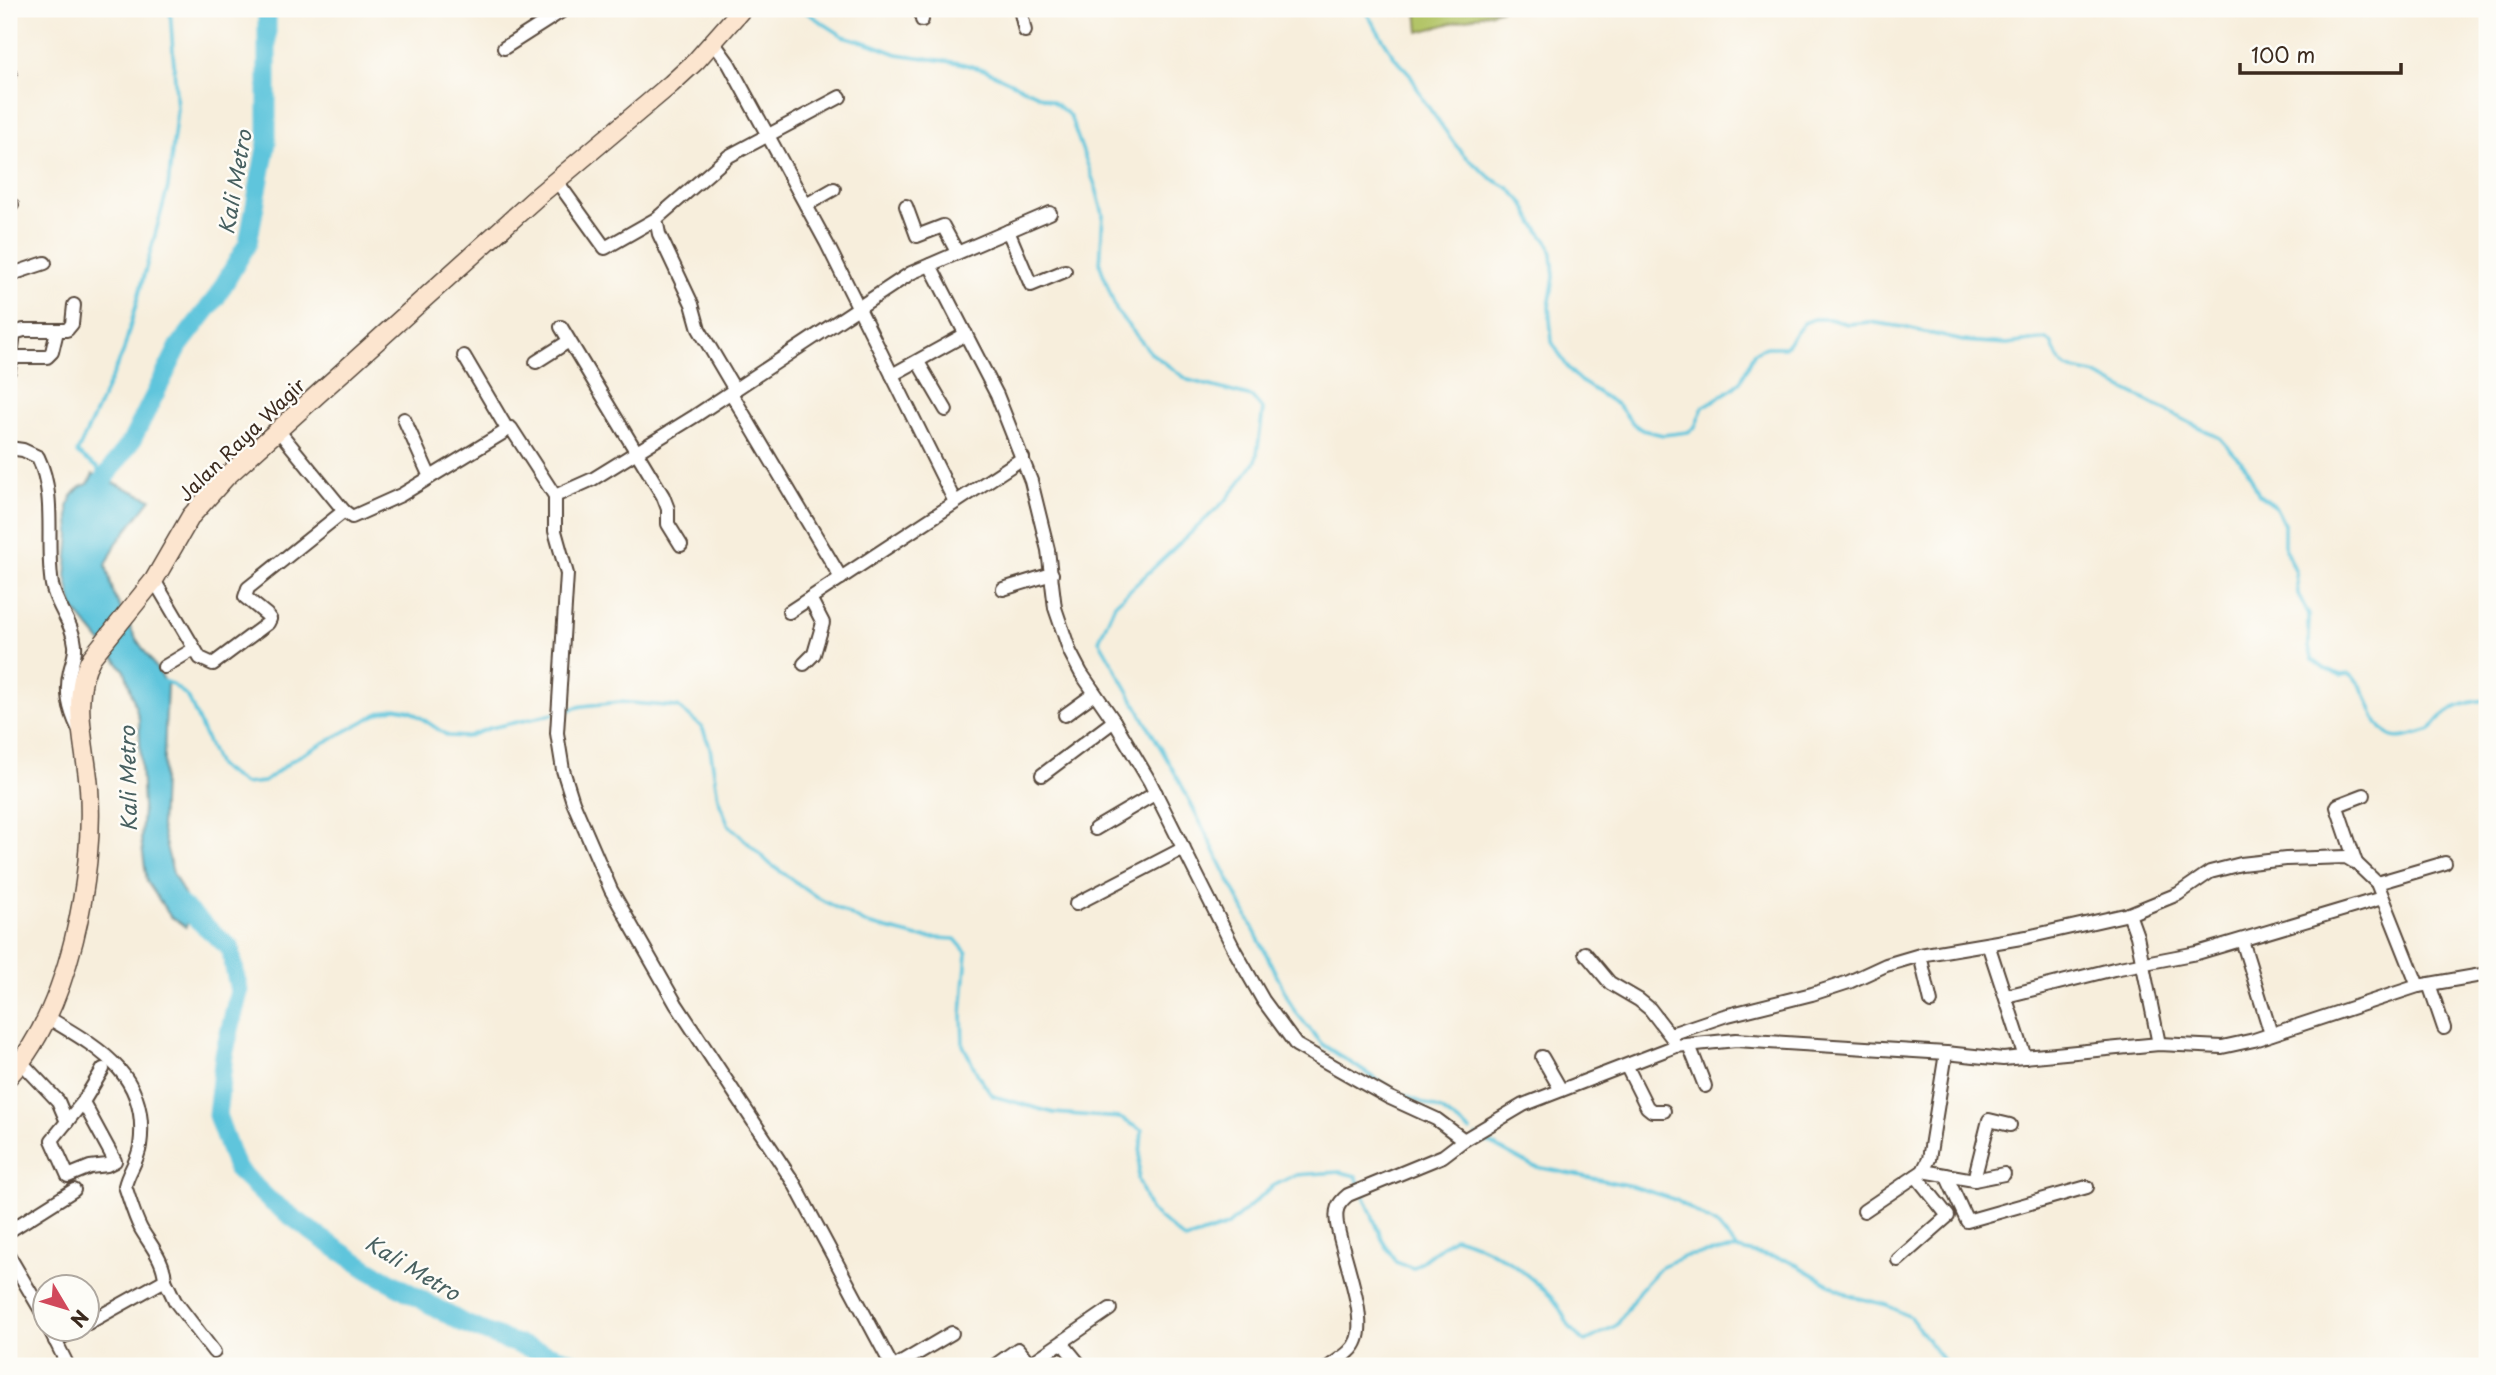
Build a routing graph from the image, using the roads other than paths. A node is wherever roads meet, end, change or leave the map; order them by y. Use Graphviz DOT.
graph roads {
  1 [pos="565,9"];
  2 [pos="741,9"];
  3 [pos="1020,9"];
  4 [pos="1025,31"];
  5 [pos="713,42"];
  6 [pos="504,48"];
  7 [pos="840,97"];
  8 [pos="769,136"];
  9 [pos="556,180"];
  10 [pos="834,188"];
  11 [pos="806,205"];
  12 [pos="906,206"];
  13 [pos="1049,213"];
  14 [pos="656,219"];
  15 [pos="1008,231"];
  16 [pos="957,252"];
  17 [pos="45,263"];
  18 [pos="930,265"];
  19 [pos="1065,271"];
  20 [pos="9,275"];
  21 [pos="74,305"];
  22 [pos="859,305"];
  23 [pos="561,327"];
  24 [pos="57,331"];
  25 [pos="966,334"];
  26 [pos="569,341"];
  27 [pos="464,356"];
  28 [pos="10,357"];
  29 [pos="536,362"];
  30 [pos="918,362"];
  31 [pos="9,371"];
  32 [pos="892,375"];
  33 [pos="733,391"];
  34 [pos="946,411"];
  35 [pos="404,419"];
  36 [pos="507,429"];
  37 [pos="278,430"];
  38 [pos="9,448"];
  39 [pos="636,453"];
  40 [pos="1023,458"];
  41 [pos="430,477"];
  42 [pos="555,496"];
  43 [pos="955,502"];
  44 [pos="344,511"];
  45 [pos="681,545"];
  46 [pos="1052,574"];
  47 [pos="841,578"];
  48 [pos="154,580"];
  49 [pos="1003,589"];
  50 [pos="810,598"];
  51 [pos="789,612"];
  52 [pos="194,649"];
  53 [pos="804,664"];
  54 [pos="164,667"];
  55 [pos="1094,694"];
  56 [pos="1065,715"];
  57 [pos="1114,721"];
  58 [pos="84,741"];
  59 [pos="1042,775"];
  60 [pos="1156,793"];
  61 [pos="2364,795"];
  62 [pos="1095,829"];
  63 [pos="1184,848"];
  64 [pos="2356,863"];
  65 [pos="2445,863"];
  66 [pos="2377,883"];
  67 [pos="2382,898"];
  68 [pos="1076,904"];
  69 [pos="2129,914"];
  70 [pos="2242,940"];
  71 [pos="1988,944"];
  72 [pos="1585,953"];
  73 [pos="1920,956"];
  74 [pos="2143,964"];
  75 [pos="2487,974"];
  76 [pos="2423,985"];
  77 [pos="2006,996"];
  78 [pos="1931,1002"];
  79 [pos="47,1017"];
  80 [pos="2444,1028"];
  81 [pos="1671,1034"];
  82 [pos="2271,1034"];
  83 [pos="2159,1044"];
  84 [pos="1683,1046"];
  85 [pos="1945,1053"];
  86 [pos="1542,1057"];
  87 [pos="2025,1057"];
  88 [pos="21,1062"];
  89 [pos="1627,1067"];
  90 [pos="103,1069"];
  91 [pos="9,1076"];
  92 [pos="1705,1086"];
  93 [pos="1562,1090"];
  94 [pos="58,1101"];
  95 [pos="80,1106"];
  96 [pos="1664,1111"];
  97 [pos="67,1122"];
  98 [pos="2010,1125"];
  99 [pos="1471,1136"];
  100 [pos="1919,1173"];
  101 [pos="2004,1174"];
  102 [pos="1946,1175"];
  103 [pos="1974,1180"];
  104 [pos="2087,1187"];
  105 [pos="74,1190"];
  106 [pos="1864,1211"];
  107 [pos="9,1231"];
  108 [pos="9,1256"];
  109 [pos="1899,1260"];
  110 [pos="165,1280"];
  111 [pos="32,1295"];
  112 [pos="1110,1309"];
  113 [pos="102,1315"];
  114 [pos="952,1333"];
  115 [pos="1062,1343"];
  116 [pos="57,1344"];
  117 [pos="214,1352"];
  118 [pos="1031,1365"];
  119 [pos="68,1366"];
  120 [pos="894,1366"];
  121 [pos="994,1366"];
  122 [pos="1081,1366"];
  123 [pos="1330,1366"];
  1 -- 6 [label="street"];
  2 -- 5 [label="main road, Jalan Raya Wagir"];
  3 -- 4 [label="street"];
  5 -- 8 [label="street"];
  5 -- 9 [label="main road, Jalan Raya Wagir"];
  7 -- 8 [label="street"];
  8 -- 11 [label="street"];
  8 -- 14 [label="street"];
  9 -- 14 [label="street"];
  9 -- 37 [label="main road, Jalan Raya Wagir"];
  10 -- 11 [label="street"];
  11 -- 22 [label="street"];
  12 -- 16 [label="street"];
  13 -- 15 [label="street"];
  14 -- 33 [label="street"];
  15 -- 16 [label="street"];
  15 -- 19 [label="street"];
  16 -- 18 [label="street"];
  17 -- 20 [label="street"];
  18 -- 22 [label="street"];
  18 -- 25 [label="street"];
  21 -- 24 [label="street"];
  22 -- 32 [label="street"];
  22 -- 33 [label="street"];
  23 -- 26 [label="street"];
  24 -- 28 [label="street"];
  24 -- 28 [label="street"];
  25 -- 30 [label="street"];
  25 -- 40 [label="street"];
  26 -- 29 [label="street"];
  26 -- 39 [label="street"];
  27 -- 36 [label="street"];
  28 -- 31 [label="street"];
  30 -- 32 [label="street"];
  30 -- 34 [label="street"];
  32 -- 43 [label="street"];
  33 -- 39 [label="street"];
  33 -- 47 [label="street"];
  35 -- 41 [label="street"];
  36 -- 41 [label="street"];
  36 -- 42 [label="street"];
  37 -- 44 [label="street"];
  37 -- 48 [label="main road, Jalan Raya Wagir"];
  38 -- 58 [label="street"];
  39 -- 42 [label="street"];
  39 -- 45 [label="street"];
  40 -- 43 [label="street"];
  40 -- 46 [label="street"];
  41 -- 44 [label="street"];
  42 -- 120 [label="street"];
  43 -- 47 [label="street"];
  44 -- 52 [label="street"];
  46 -- 49 [label="street"];
  46 -- 55 [label="street"];
  47 -- 50 [label="street"];
  48 -- 52 [label="street"];
  48 -- 58 [label="main road, Jalan Raya Wagir"];
  50 -- 51 [label="street"];
  50 -- 53 [label="street"];
  52 -- 54 [label="street"];
  55 -- 56 [label="street"];
  55 -- 57 [label="street"];
  57 -- 59 [label="street"];
  57 -- 60 [label="street"];
  58 -- 79 [label="main road, Jalan Raya Wagir"];
  60 -- 62 [label="street"];
  60 -- 63 [label="street"];
  61 -- 64 [label="street"];
  63 -- 68 [label="street"];
  63 -- 99 [label="street"];
  64 -- 66 [label="street"];
  64 -- 69 [label="street"];
  65 -- 66 [label="street"];
  66 -- 67 [label="street"];
  67 -- 70 [label="street"];
  67 -- 76 [label="street"];
  69 -- 71 [label="street"];
  69 -- 74 [label="street"];
  70 -- 74 [label="street"];
  70 -- 82 [label="street"];
  71 -- 73 [label="street"];
  71 -- 77 [label="street"];
  72 -- 81 [label="street"];
  73 -- 78 [label="street"];
  73 -- 81 [label="street"];
  74 -- 77 [label="street"];
  74 -- 83 [label="street"];
  75 -- 76 [label="street"];
  76 -- 80 [label="street"];
  76 -- 82 [label="street"];
  77 -- 87 [label="street"];
  79 -- 88 [label="main road, Jalan Raya Wagir"];
  79 -- 110 [label="street"];
  81 -- 84 [label="street"];
  82 -- 83 [label="street"];
  83 -- 87 [label="street"];
  84 -- 85 [label="street"];
  84 -- 89 [label="street"];
  84 -- 92 [label="street"];
  85 -- 87 [label="street"];
  85 -- 100 [label="street"];
  86 -- 93 [label="street"];
  88 -- 91 [label="main road, Jalan Raya Wagir"];
  88 -- 94 [label="street"];
  89 -- 93 [label="street"];
  89 -- 96 [label="street"];
  90 -- 95 [label="street"];
  93 -- 99 [label="street"];
  94 -- 95 [label="street"];
  94 -- 97 [label="street"];
  95 -- 97 [label="street"];
  95 -- 97 [label="street"];
  98 -- 103 [label="street"];
  99 -- 123 [label="street"];
  100 -- 102 [label="street"];
  100 -- 106 [label="street"];
  100 -- 109 [label="street"];
  101 -- 103 [label="street"];
  102 -- 103 [label="street"];
  102 -- 104 [label="street"];
  105 -- 107 [label="street"];
  108 -- 111 [label="street"];
  110 -- 113 [label="street"];
  110 -- 117 [label="street"];
  112 -- 115 [label="street"];
  114 -- 120 [label="street"];
  115 -- 118 [label="street"];
  115 -- 122 [label="street"];
  116 -- 119 [label="street"];
  118 -- 121 [label="street"];
}
